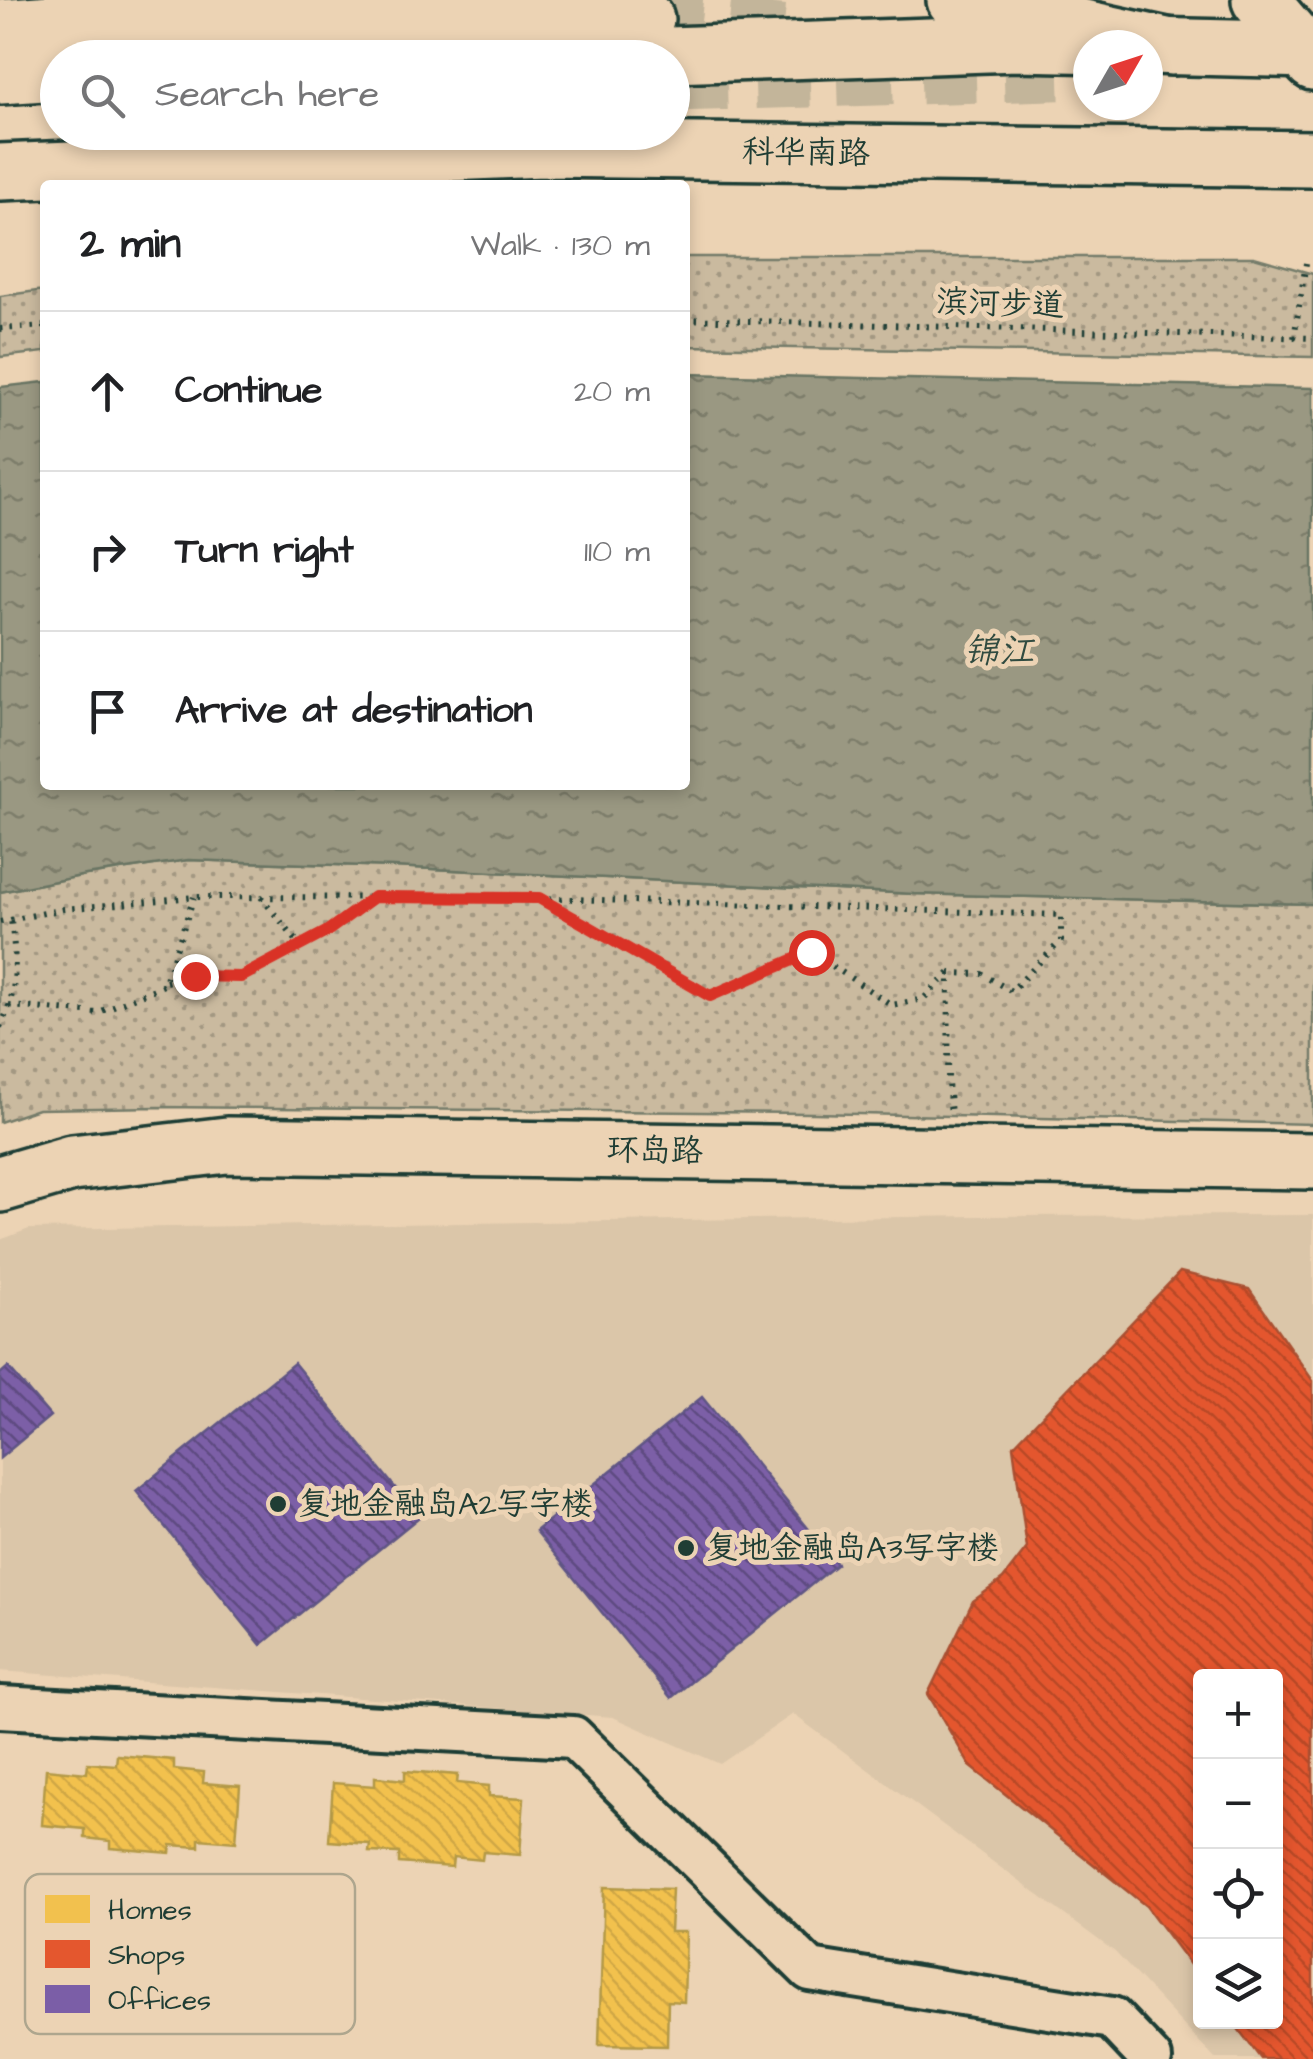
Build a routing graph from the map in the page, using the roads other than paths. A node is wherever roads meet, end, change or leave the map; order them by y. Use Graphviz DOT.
graph roads {
  1 [pos="956,0"];
  2 [pos="1260,0"];
  3 [pos="646,19"];
  4 [pos="0,27"];
  5 [pos="1089,30"];
  6 [pos="1073,44"];
  7 [pos="1163,46"];
  8 [pos="690,54"];
  9 [pos="1310,54"];
  10 [pos="40,73"];
  11 [pos="0,76"];
  12 [pos="1313,159"];
  13 [pos="0,172"];
  14 [pos="1313,1161"];
  15 [pos="0,1184"];
  16 [pos="0,1707"];
  17 [pos="1152,2059"];
  1 -- 5 [label="main road"];
  2 -- 9 [label="main road"];
  3 -- 4 [label="main road"];
  6 -- 8 [label="main road"];
  7 -- 9 [label="main road"];
  10 -- 11 [label="main road"];
  12 -- 13 [label="main road, 科华南路"];
  14 -- 15 [label="main road, 环岛路"];
  16 -- 17 [label="street"];
}
